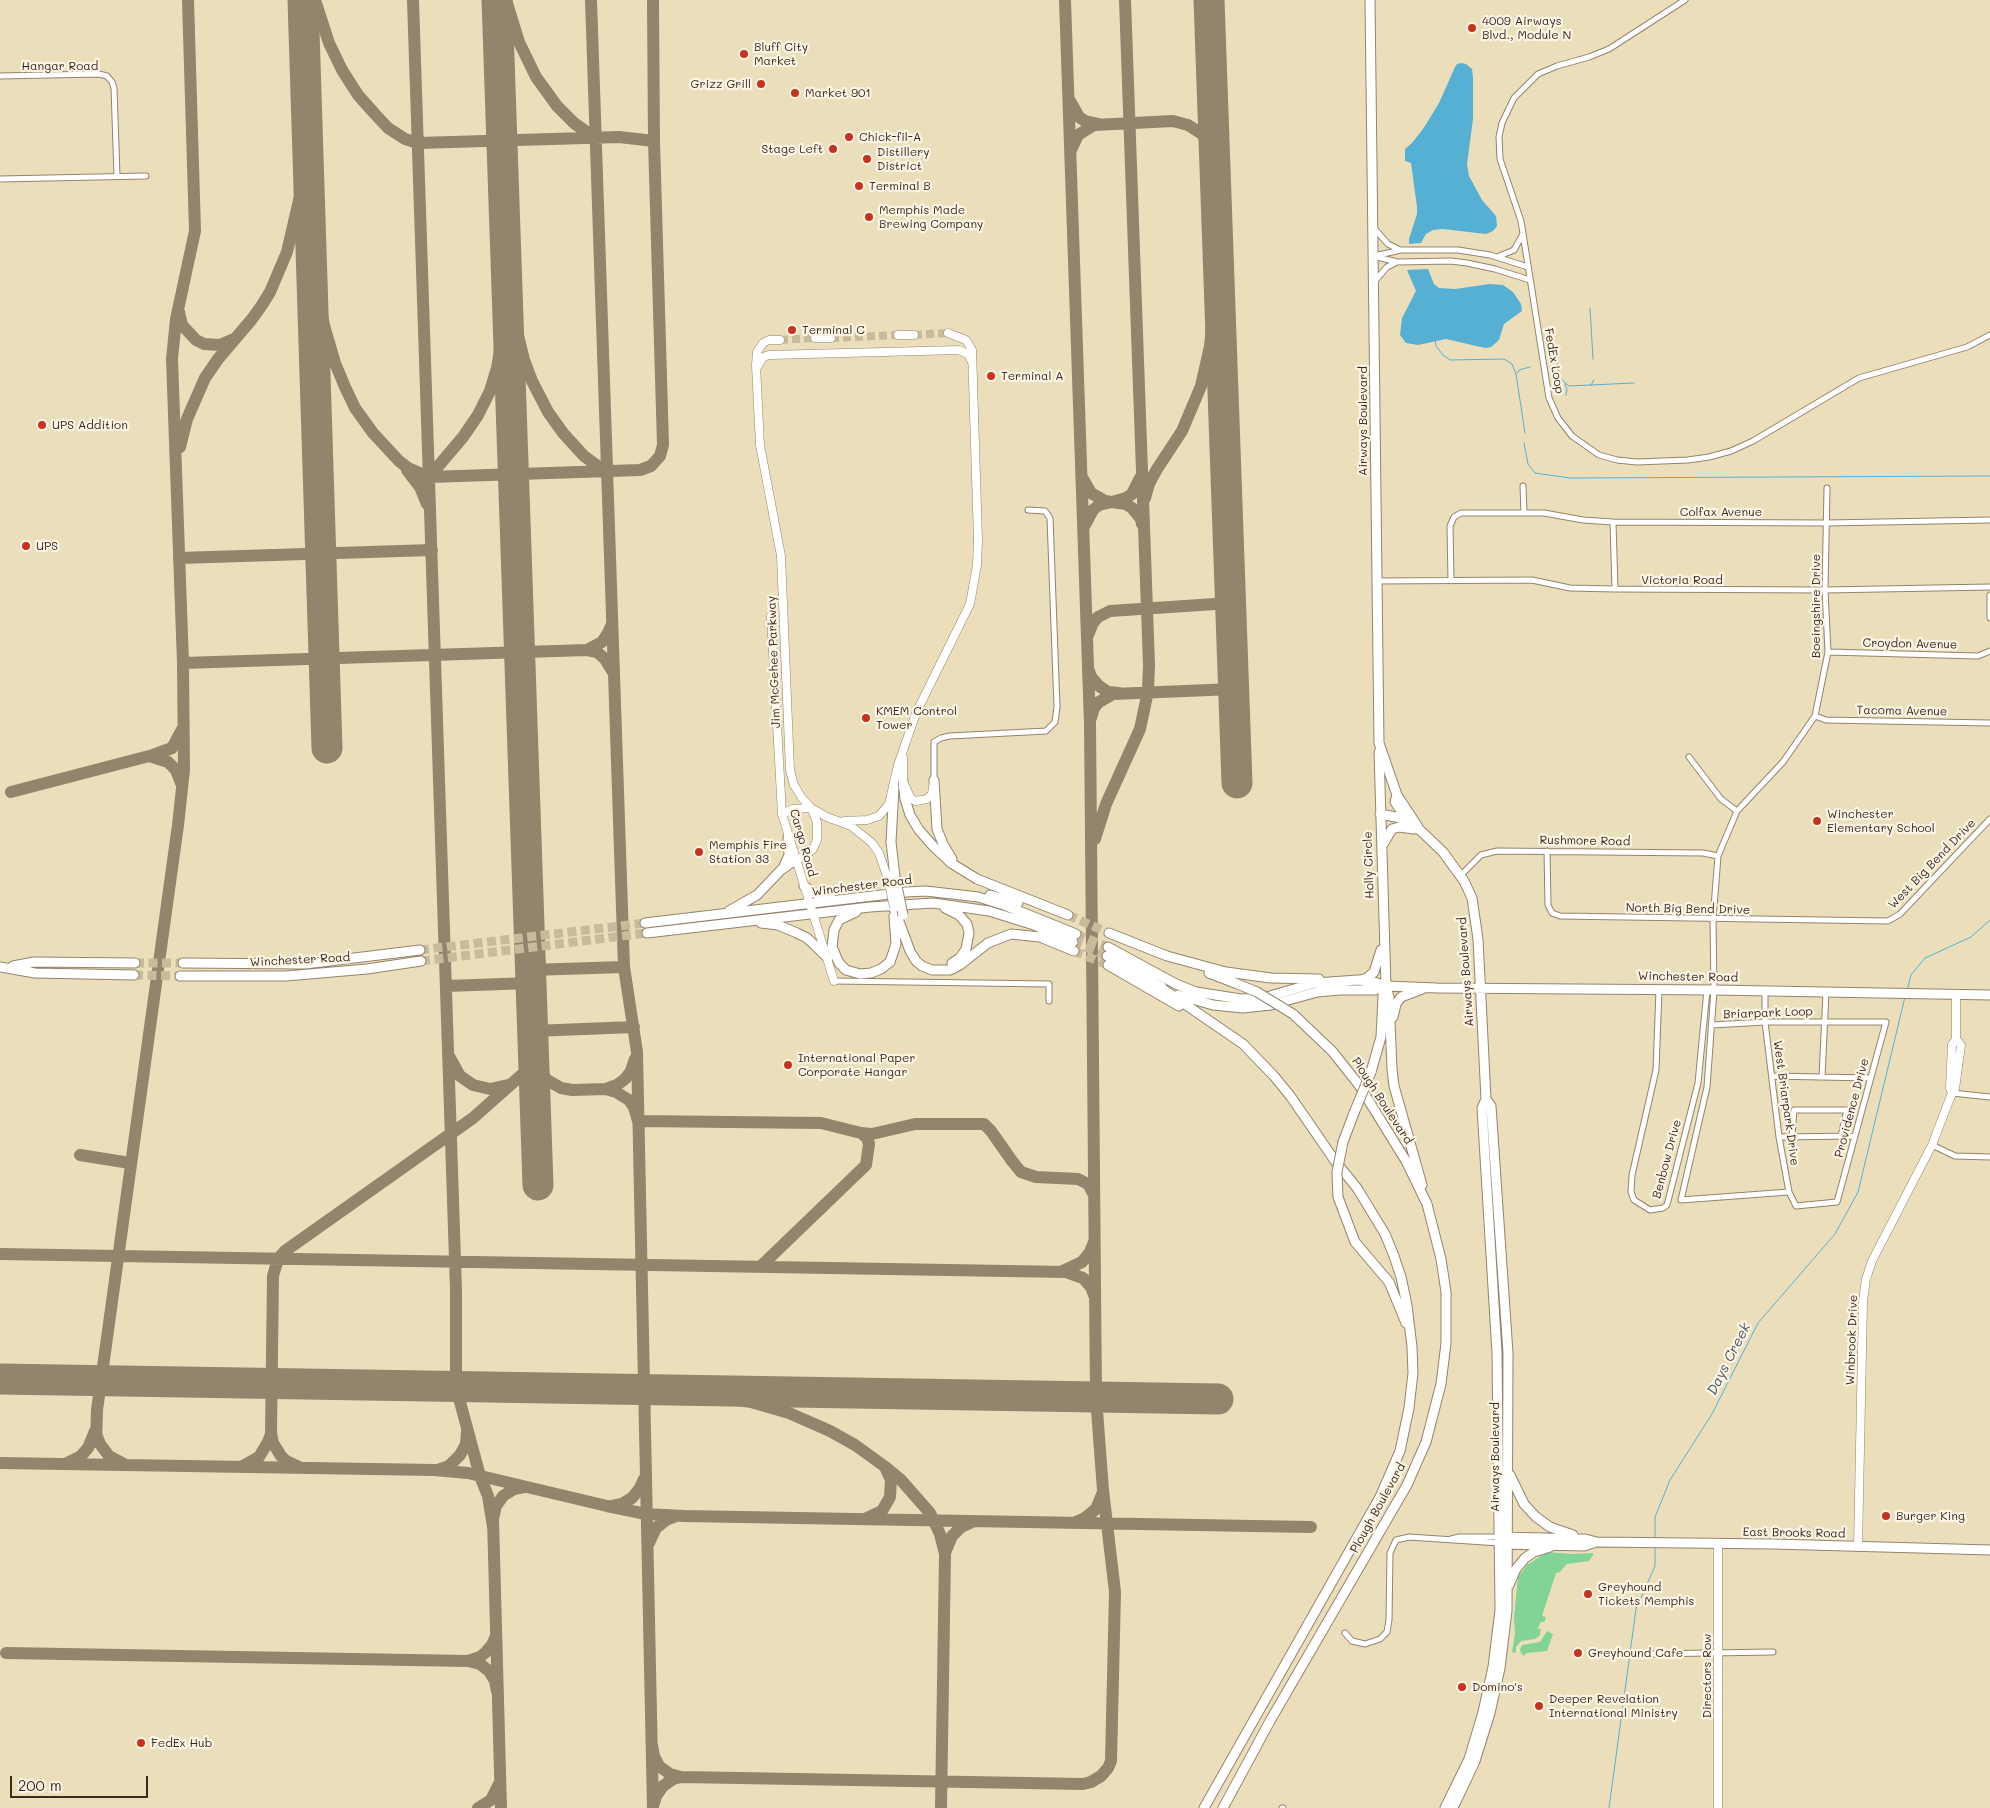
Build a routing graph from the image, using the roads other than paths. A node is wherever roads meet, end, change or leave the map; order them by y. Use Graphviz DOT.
graph roads {
  1 [pos="1370,0"];
  2 [pos="1685,0"];
  3 [pos="0,76"];
  4 [pos="117,176"];
  5 [pos="146,176"];
  6 [pos="0,179"];
  7 [pos="1373,227"];
  8 [pos="1523,233"];
  9 [pos="1401,250"];
  10 [pos="1446,250"];
  11 [pos="1373,256"];
  12 [pos="1497,257"];
  13 [pos="1446,261"];
  14 [pos="1397,262"];
  15 [pos="1528,267"];
  16 [pos="1530,280"];
  17 [pos="1374,282"];
  18 [pos="948,333"];
  19 [pos="914,334"];
  20 [pos="898,335"];
  21 [pos="1990,335"];
  22 [pos="815,338"];
  23 [pos="831,338"];
  24 [pos="780,340"];
  25 [pos="973,364"];
  26 [pos="756,370"];
  27 [pos="1523,486"];
  28 [pos="1827,488"];
  29 [pos="1028,510"];
  30 [pos="1524,513"];
  31 [pos="1990,520"];
  32 [pos="1613,522"];
  33 [pos="1827,523"];
  34 [pos="1376,581"];
  35 [pos="1451,581"];
  36 [pos="1990,587"];
  37 [pos="1615,589"];
  38 [pos="1825,590"];
  39 [pos="1990,595"];
  40 [pos="771,616"];
  41 [pos="1990,618"];
  42 [pos="1990,651"];
  43 [pos="1828,652"];
  44 [pos="1815,716"];
  45 [pos="1990,723"];
  46 [pos="1379,743"];
  47 [pos="904,748"];
  48 [pos="1689,757"];
  49 [pos="934,780"];
  50 [pos="903,781"];
  51 [pos="894,787"];
  52 [pos="1397,795"];
  53 [pos="811,808"];
  54 [pos="1738,811"];
  55 [pos="782,814"];
  56 [pos="1380,814"];
  57 [pos="1990,819"];
  58 [pos="840,821"];
  59 [pos="1409,823"];
  60 [pos="1421,831"];
  61 [pos="788,838"];
  62 [pos="1381,848"];
  63 [pos="1547,851"];
  64 [pos="1718,856"];
  65 [pos="795,860"];
  66 [pos="781,870"];
  67 [pos="962,870"];
  68 [pos="1460,876"];
  69 [pos="891,878"];
  70 [pos="804,886"];
  71 [pos="926,891"];
  72 [pos="840,901"];
  73 [pos="933,903"];
  74 [pos="870,907"];
  75 [pos="894,908"];
  76 [pos="812,909"];
  77 [pos="723,914"];
  78 [pos="1713,920"];
  79 [pos="738,921"];
  80 [pos="1888,922"];
  81 [pos="646,923"];
  82 [pos="647,933"];
  83 [pos="1109,933"];
  84 [pos="1384,937"];
  85 [pos="1074,942"];
  86 [pos="420,950"];
  87 [pos="1108,956"];
  88 [pos="1166,956"];
  89 [pos="828,958"];
  90 [pos="422,961"];
  91 [pos="134,963"];
  92 [pos="183,963"];
  93 [pos="4,967"];
  94 [pos="134,975"];
  95 [pos="180,976"];
  96 [pos="1339,980"];
  97 [pos="1358,980"];
  98 [pos="834,982"];
  99 [pos="1157,985"];
  100 [pos="1386,986"];
  101 [pos="1428,987"];
  102 [pos="1480,987"];
  103 [pos="1659,990"];
  104 [pos="1710,990"];
  105 [pos="1765,991"];
  106 [pos="1826,992"];
  107 [pos="1956,995"];
  108 [pos="1990,996"];
  109 [pos="1049,1001"];
  110 [pos="1766,1022"];
  111 [pos="1825,1022"];
  112 [pos="1712,1025"];
  113 [pos="1228,1033"];
  114 [pos="1390,1047"];
  115 [pos="1772,1076"];
  116 [pos="1822,1077"];
  117 [pos="1869,1078"];
  118 [pos="1952,1093"];
  119 [pos="1990,1097"];
  120 [pos="1486,1099"];
  121 [pos="1792,1136"];
  122 [pos="1841,1136"];
  123 [pos="1855,1136"];
  124 [pos="1778,1137"];
  125 [pos="1932,1145"];
  126 [pos="1990,1157"];
  127 [pos="1789,1192"];
  128 [pos="1427,1204"];
  129 [pos="1411,1334"];
  130 [pos="1508,1468"];
  131 [pos="1585,1539"];
  132 [pos="1503,1540"];
  133 [pos="1596,1542"];
  134 [pos="1718,1544"];
  135 [pos="1557,1546"];
  136 [pos="1858,1547"];
  137 [pos="1990,1550"];
  138 [pos="1506,1590"];
  139 [pos="1503,1618"];
  140 [pos="1345,1633"];
  141 [pos="1718,1652"];
  142 [pos="1773,1652"];
  143 [pos="1647,1654"];
  144 [pos="1226,1804"];
  145 [pos="1204,1808"];
  146 [pos="1445,1808"];
  147 [pos="1453,1808"];
  148 [pos="1718,1808"];
  1 -- 7 [label="main road, Airways Boulevard"];
  2 -- 8 [label="street, FedEx Loop"];
  3 -- 4 [label="street, Hangar Road"];
  4 -- 5 [label="street"];
  4 -- 6 [label="street"];
  7 -- 9 [label="street"];
  7 -- 11 [label="main road, Airways Boulevard"];
  8 -- 12 [label="street"];
  8 -- 15 [label="street, FedEx Loop"];
  9 -- 10 [label="street"];
  9 -- 11 [label="street"];
  10 -- 12 [label="street"];
  10 -- 13 [label="street"];
  11 -- 14 [label="street"];
  11 -- 17 [label="main road, Airways Boulevard"];
  12 -- 15 [label="street"];
  13 -- 14 [label="street"];
  13 -- 16 [label="street"];
  14 -- 17 [label="street"];
  15 -- 16 [label="street, FedEx Loop"];
  16 -- 21 [label="street, FedEx Loop"];
  17 -- 34 [label="main road, Airways Boulevard"];
  18 -- 25 [label="main road"];
  19 -- 20 [label="main road"];
  22 -- 23 [label="main road"];
  24 -- 26 [label="main road, Jim McGehee Parkway"];
  25 -- 26 [label="main road"];
  25 -- 47 [label="main road"];
  26 -- 53 [label="main road, Jim McGehee Parkway"];
  27 -- 30 [label="street"];
  28 -- 33 [label="street, Boeingshire Drive"];
  29 -- 49 [label="street"];
  30 -- 32 [label="street, Colfax Avenue"];
  30 -- 35 [label="street, Colfax Avenue"];
  31 -- 33 [label="street, Colfax Avenue"];
  32 -- 33 [label="street, Colfax Avenue"];
  32 -- 37 [label="street"];
  33 -- 38 [label="street, Boeingshire Drive"];
  34 -- 35 [label="street, Victoria Road"];
  34 -- 46 [label="main road, Airways Boulevard"];
  35 -- 37 [label="street, Victoria Road"];
  36 -- 38 [label="street, Victoria Road"];
  37 -- 38 [label="street, Victoria Road"];
  38 -- 43 [label="street, Boeingshire Drive"];
  39 -- 41 [label="street"];
  40 -- 55 [label="main road, Cargo Road"];
  42 -- 43 [label="street, Croydon Avenue"];
  43 -- 44 [label="street, Boeingshire Drive"];
  44 -- 45 [label="street, Tacoma Avenue"];
  44 -- 54 [label="street, Boeingshire Drive"];
  46 -- 52 [label="main road, Airways Boulevard"];
  46 -- 56 [label="main road, Holly Circle"];
  47 -- 50 [label="main road"];
  47 -- 51 [label="main road"];
  48 -- 54 [label="street"];
  49 -- 50 [label="main road"];
  49 -- 67 [label="main road"];
  50 -- 67 [label="main road"];
  51 -- 58 [label="main road"];
  51 -- 69 [label="main road"];
  52 -- 59 [label="main road"];
  52 -- 60 [label="main road, Airways Boulevard"];
  53 -- 55 [label="main road"];
  53 -- 58 [label="main road, Jim McGehee Parkway"];
  53 -- 65 [label="main road"];
  54 -- 64 [label="street, Boeingshire Drive"];
  55 -- 61 [label="main road, Cargo Road"];
  56 -- 59 [label="main road, Airways Boulevard"];
  56 -- 62 [label="main road, Holly Circle"];
  57 -- 80 [label="street, West Big Bend Drive"];
  58 -- 69 [label="main road, Jim McGehee Parkway"];
  59 -- 60 [label="main road, Airways Boulevard"];
  60 -- 62 [label="main road"];
  60 -- 68 [label="main road, Airways Boulevard"];
  61 -- 65 [label="main road, Cargo Road"];
  61 -- 66 [label="main road"];
  62 -- 84 [label="main road, Holly Circle"];
  63 -- 64 [label="street, Rushmore Road"];
  63 -- 68 [label="street, Rushmore Road"];
  63 -- 78 [label="street, North Big Bend Drive"];
  64 -- 78 [label="street, Boeingshire Drive"];
  65 -- 66 [label="main road"];
  65 -- 70 [label="main road, Cargo Road"];
  66 -- 77 [label="main road"];
  67 -- 71 [label="main road"];
  68 -- 102 [label="main road, Airways Boulevard"];
  69 -- 73 [label="main road, bridge"];
  69 -- 75 [label="main road, Jim McGehee Parkway, bridge"];
  70 -- 72 [label="main road"];
  70 -- 76 [label="main road, Cargo Road"];
  71 -- 72 [label="main road, Winchester Road"];
  71 -- 85 [label="main road, Winchester Road"];
  72 -- 76 [label="main road, Winchester Road"];
  73 -- 74 [label="main road, Winchester Road"];
  73 -- 85 [label="main road, Winchester Road"];
  74 -- 75 [label="main road"];
  74 -- 76 [label="main road, Winchester Road"];
  75 -- 85 [label="main road"];
  76 -- 77 [label="main road, Winchester Road"];
  76 -- 79 [label="main road, Winchester Road"];
  76 -- 89 [label="main road, Cargo Road"];
  77 -- 81 [label="main road, Winchester Road"];
  78 -- 80 [label="street, North Big Bend Drive"];
  78 -- 104 [label="street, Boeingshire Drive"];
  79 -- 82 [label="main road, Winchester Road"];
  79 -- 89 [label="main road"];
  83 -- 88 [label="main road"];
  84 -- 97 [label="main road"];
  84 -- 100 [label="main road, Holly Circle"];
  86 -- 92 [label="main road, Winchester Road"];
  87 -- 96 [label="main road, Winchester Road"];
  87 -- 99 [label="main road, Winchester Road"];
  87 -- 113 [label="main road"];
  88 -- 96 [label="main road"];
  88 -- 128 [label="main road, Plough Boulevard, bridge"];
  89 -- 98 [label="main road, Cargo Road"];
  90 -- 95 [label="main road, Winchester Road"];
  91 -- 93 [label="main road"];
  93 -- 94 [label="main road"];
  96 -- 97 [label="main road, Winchester Road"];
  97 -- 100 [label="main road, Winchester Road"];
  98 -- 109 [label="street"];
  99 -- 100 [label="main road, Winchester Road"];
  99 -- 113 [label="main road"];
  100 -- 101 [label="main road, Winchester Road"];
  100 -- 114 [label="main road"];
  100 -- 129 [label="main road, bridge"];
  101 -- 102 [label="main road, Winchester Road"];
  101 -- 114 [label="main road"];
  102 -- 103 [label="main road, Winchester Road"];
  102 -- 120 [label="main road, Airways Boulevard"];
  103 -- 104 [label="main road, Winchester Road"];
  103 -- 104 [label="street, Benbow Drive"];
  104 -- 105 [label="main road, Winchester Road"];
  104 -- 112 [label="street"];
  105 -- 106 [label="main road, Winchester Road"];
  105 -- 110 [label="street, West Briarpark Drive"];
  106 -- 107 [label="main road, Winchester Road"];
  106 -- 111 [label="street, Briarpark Loop"];
  107 -- 108 [label="main road, Winchester Road"];
  107 -- 118 [label="main road, Winbrook Drive"];
  110 -- 111 [label="street, Briarpark Loop"];
  110 -- 112 [label="street, Briarpark Loop"];
  110 -- 115 [label="street, West Briarpark Drive"];
  111 -- 116 [label="street, Briarpark Loop"];
  111 -- 117 [label="street, Providence Drive"];
  112 -- 127 [label="street"];
  113 -- 129 [label="main road, Plough Boulevard"];
  114 -- 128 [label="main road"];
  115 -- 116 [label="street"];
  115 -- 124 [label="street, West Briarpark Drive"];
  116 -- 117 [label="street"];
  117 -- 123 [label="street, Providence Drive"];
  118 -- 119 [label="street"];
  118 -- 125 [label="main road, Winbrook Drive"];
  120 -- 130 [label="main road, Airways Boulevard"];
  120 -- 132 [label="main road, Airways Boulevard"];
  121 -- 122 [label="street"];
  121 -- 122 [label="street"];
  121 -- 124 [label="street"];
  122 -- 123 [label="street"];
  123 -- 127 [label="street, Providence Drive"];
  124 -- 127 [label="street, West Briarpark Drive"];
  125 -- 126 [label="street"];
  125 -- 136 [label="main road, Winbrook Drive"];
  128 -- 144 [label="main road, Plough Boulevard"];
  129 -- 145 [label="main road, Plough Boulevard"];
  130 -- 131 [label="main road"];
  130 -- 132 [label="main road, Airways Boulevard"];
  131 -- 132 [label="main road, East Brooks Road"];
  131 -- 133 [label="main road, East Brooks Road"];
  132 -- 135 [label="main road, East Brooks Road"];
  132 -- 138 [label="main road, Airways Boulevard"];
  132 -- 139 [label="main road, Airways Boulevard"];
  132 -- 140 [label="street, East Brooks Road"];
  133 -- 134 [label="main road, East Brooks Road"];
  133 -- 135 [label="main road, East Brooks Road"];
  134 -- 136 [label="main road, East Brooks Road"];
  134 -- 141 [label="main road, Directors Row"];
  135 -- 138 [label="main road"];
  136 -- 137 [label="main road, East Brooks Road"];
  138 -- 139 [label="main road, Airways Boulevard"];
  139 -- 146 [label="main road, Airways Boulevard"];
  139 -- 147 [label="main road, Airways Boulevard"];
  141 -- 142 [label="street"];
  141 -- 143 [label="street"];
  141 -- 148 [label="main road, Directors Row"];
}
